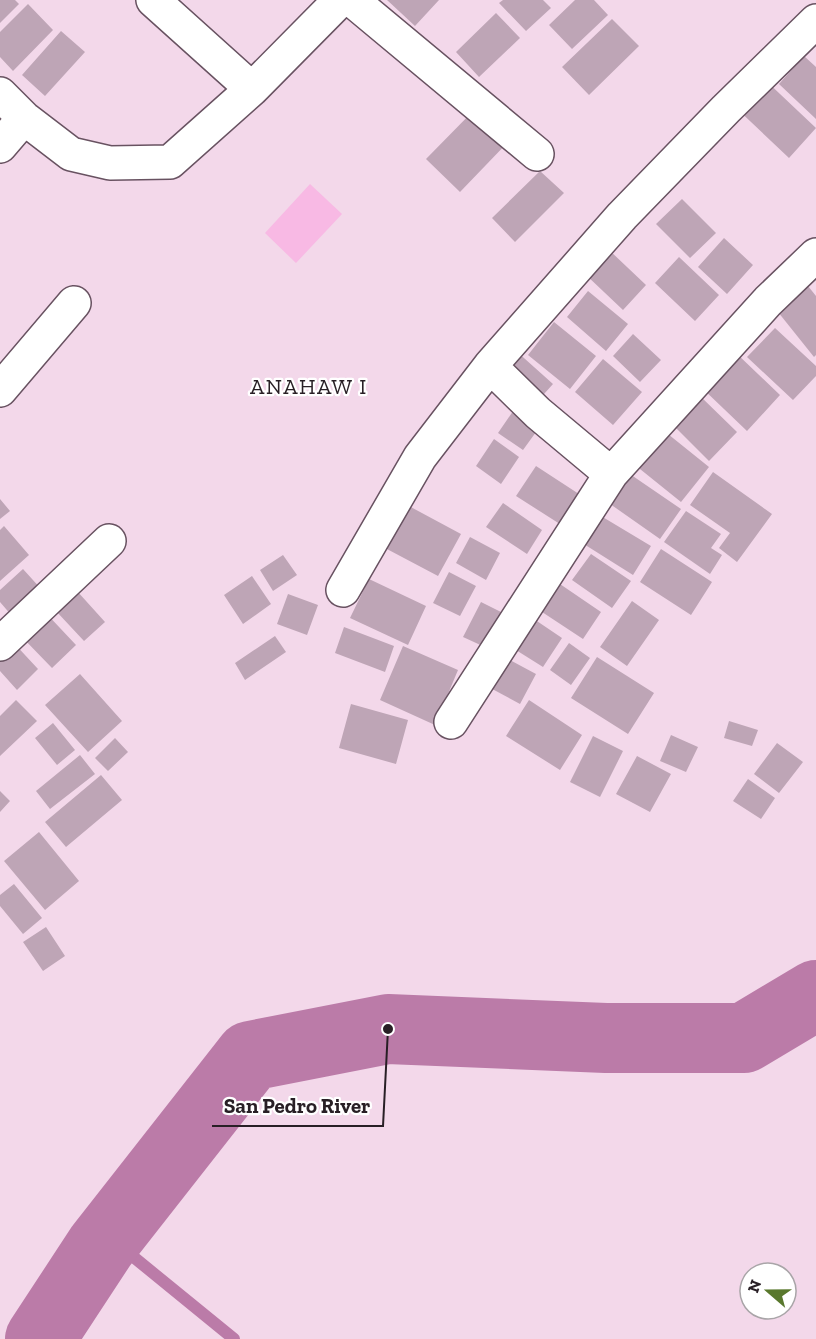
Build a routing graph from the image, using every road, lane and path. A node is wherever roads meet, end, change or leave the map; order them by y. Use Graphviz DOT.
graph roads {
  1 [pos="153,0"];
  2 [pos="340,0"];
  3 [pos="352,0"];
  4 [pos="816,21"];
  5 [pos="252,89"];
  6 [pos="0,94"];
  7 [pos="24,118"];
  8 [pos="0,146"];
  9 [pos="537,154"];
  10 [pos="816,255"];
  11 [pos="74,303"];
  12 [pos="490,366"];
  13 [pos="0,390"];
  14 [pos="611,474"];
  15 [pos="109,541"];
  16 [pos="343,590"];
  17 [pos="0,644"];
  18 [pos="451,722"];
  1 -- 5 [label="street"];
  2 -- 5 [label="street"];
  3 -- 9 [label="street"];
  4 -- 12 [label="street"];
  5 -- 7 [label="street"];
  6 -- 7 [label="street"];
  7 -- 8 [label="street"];
  10 -- 14 [label="street"];
  11 -- 13 [label="street"];
  12 -- 14 [label="street"];
  12 -- 16 [label="street"];
  14 -- 18 [label="street"];
  15 -- 17 [label="street"];
}
